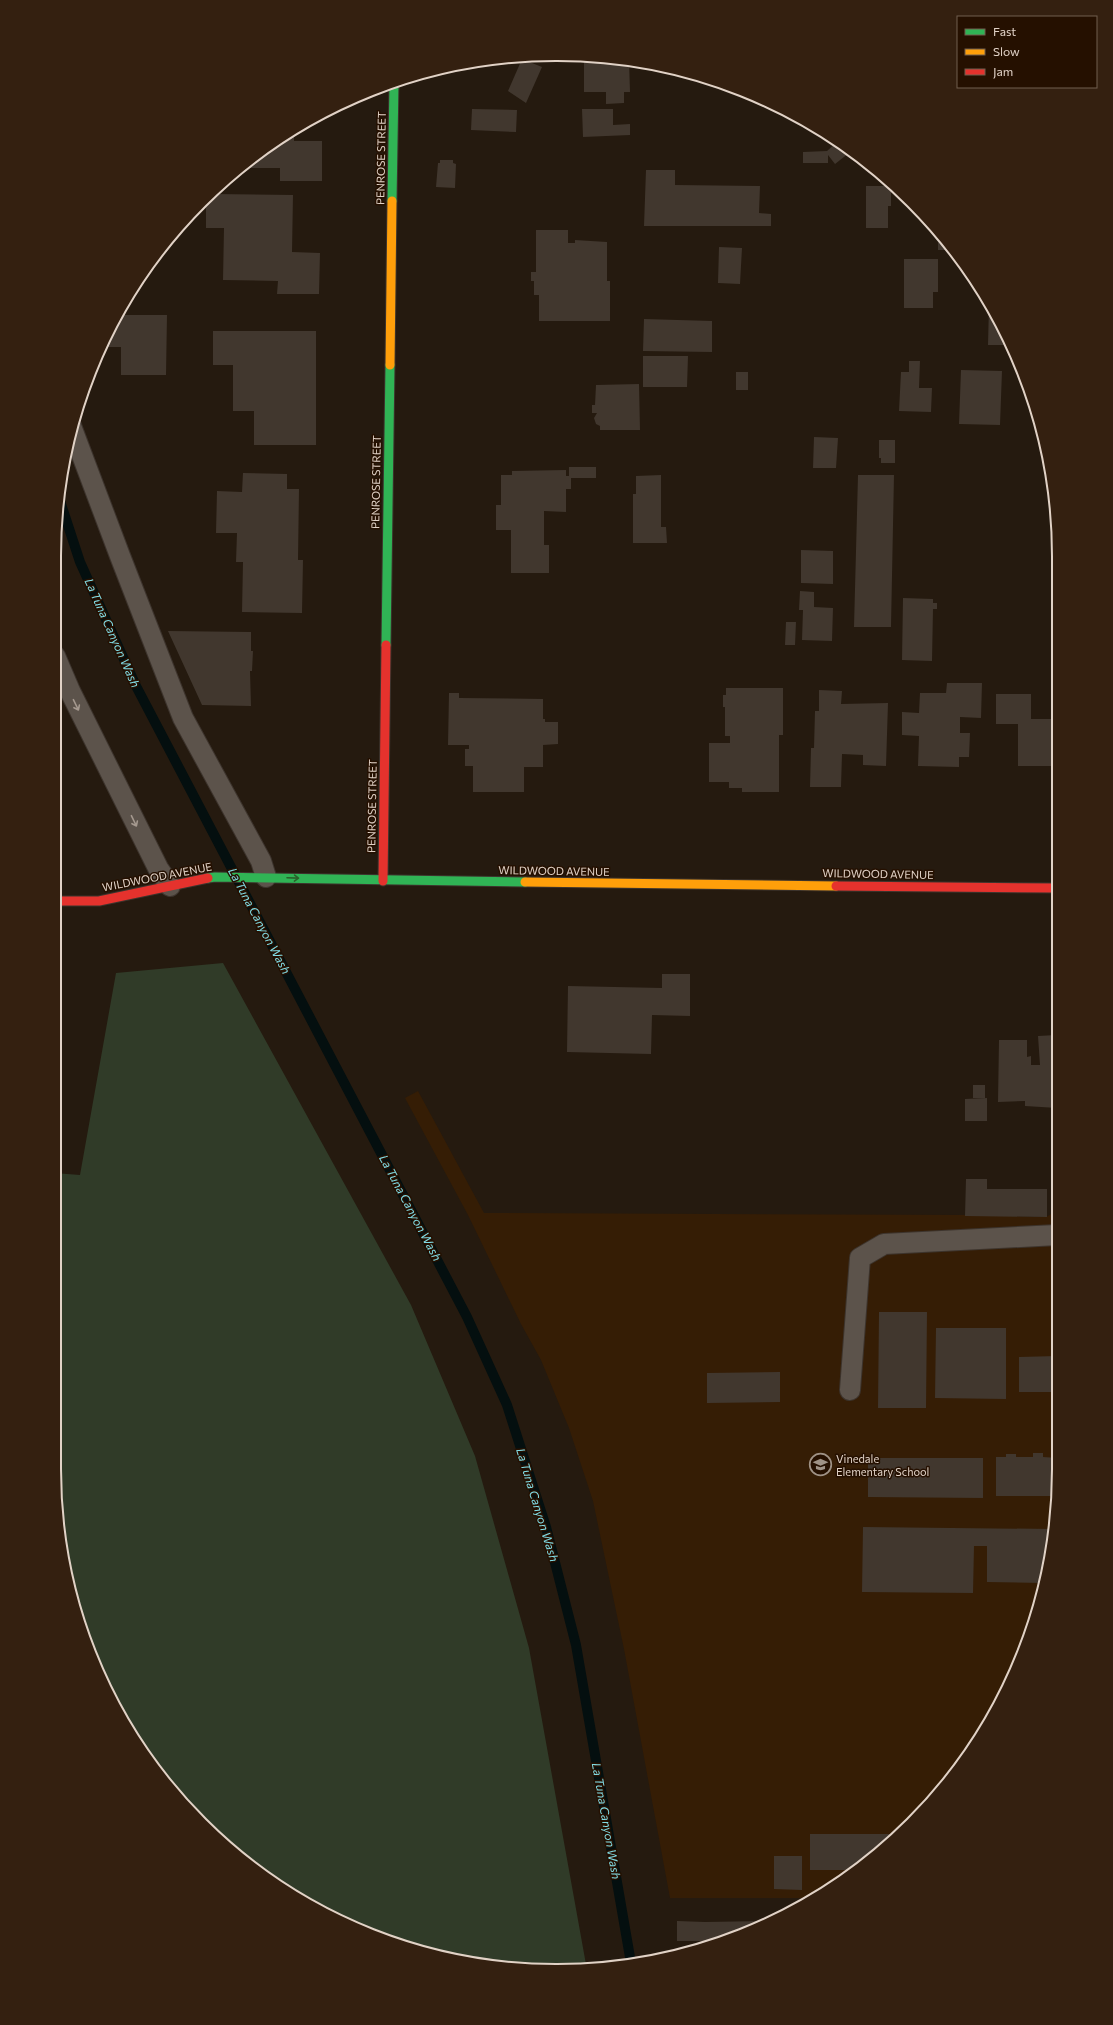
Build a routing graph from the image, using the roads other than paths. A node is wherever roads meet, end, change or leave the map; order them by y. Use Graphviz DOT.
graph roads {
  1 [pos="394,88"];
  2 [pos="76,438"];
  3 [pos="61,670"];
  4 [pos="260,877"];
  5 [pos="383,881"];
  6 [pos="170,886"];
  7 [pos="1052,888"];
  8 [pos="61,901"];
  9 [pos="1052,1235"];
  10 [pos="850,1390"];
  1 -- 5 [label="street, PENROSE STREET"];
  2 -- 4 [label="lane"];
  3 -- 6 [label="lane, one-way"];
  4 -- 5 [label="street, WILDWOOD AVENUE, one-way"];
  4 -- 6 [label="street, WILDWOOD AVENUE"];
  5 -- 7 [label="street, WILDWOOD AVENUE"];
  6 -- 8 [label="street, WILDWOOD AVENUE"];
  9 -- 10 [label="lane"];
}
